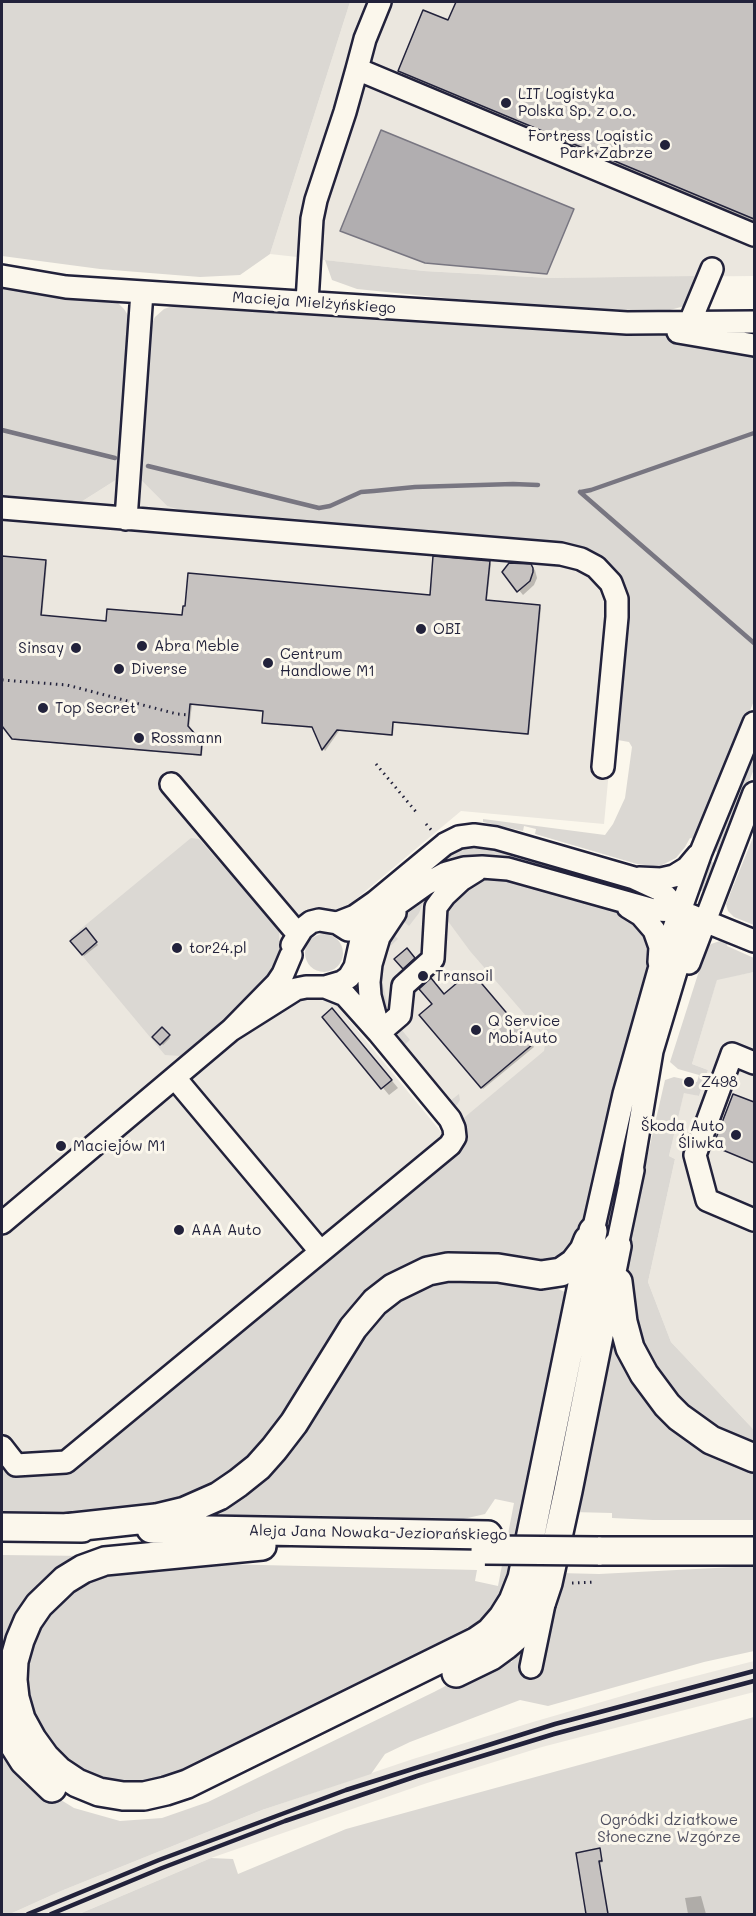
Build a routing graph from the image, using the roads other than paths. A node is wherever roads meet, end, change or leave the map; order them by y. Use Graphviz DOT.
graph roads {
  1 [pos="380,2"];
  2 [pos="357,69"];
  3 [pos="754,235"];
  4 [pos="712,269"];
  5 [pos="2,276"];
  6 [pos="142,292"];
  7 [pos="307,302"];
  8 [pos="690,322"];
  9 [pos="754,322"];
  10 [pos="627,323"];
  11 [pos="754,345"];
  12 [pos="2,508"];
  13 [pos="126,519"];
  14 [pos="754,723"];
  15 [pos="603,767"];
  16 [pos="171,784"];
  17 [pos="754,793"];
  18 [pos="700,852"];
  19 [pos="482,867"];
  20 [pos="634,878"];
  21 [pos="407,899"];
  22 [pos="618,901"];
  23 [pos="680,911"];
  24 [pos="705,920"];
  25 [pos="337,923"];
  26 [pos="297,933"];
  27 [pos="754,941"];
  28 [pos="291,955"];
  29 [pos="357,960"];
  30 [pos="659,970"];
  31 [pos="321,987"];
  32 [pos="231,1030"];
  33 [pos="380,1033"];
  34 [pos="754,1063"];
  35 [pos="175,1078"];
  36 [pos="630,1182"];
  37 [pos="754,1220"];
  38 [pos="2,1222"];
  39 [pos="593,1231"];
  40 [pos="617,1246"];
  41 [pos="320,1251"];
  42 [pos="541,1275"];
  43 [pos="579,1299"];
  44 [pos="598,1347"];
  45 [pos="2,1447"];
  46 [pos="754,1458"];
  47 [pos="2,1527"];
  48 [pos="65,1528"];
  49 [pos="754,1536"];
  50 [pos="487,1542"];
  51 [pos="599,1543"];
  52 [pos="2,1544"];
  53 [pos="262,1546"];
  54 [pos="754,1551"];
  55 [pos="560,1583"];
  56 [pos="531,1666"];
  57 [pos="2,1719"];
  1 -- 2 [label="street"];
  2 -- 3 [label="street"];
  2 -- 7 [label="street"];
  4 -- 8 [label="street"];
  5 -- 6 [label="street, Macieja Mielżyńskiego"];
  6 -- 7 [label="street, Macieja Mielżyńskiego"];
  6 -- 13 [label="street"];
  7 -- 10 [label="street, Macieja Mielżyńskiego"];
  8 -- 9 [label="street, Macieja Mielżyńskiego"];
  8 -- 10 [label="street, Macieja Mielżyńskiego"];
  10 -- 11 [label="street, Macieja Mielżyńskiego"];
  12 -- 13 [label="street"];
  13 -- 15 [label="street"];
  14 -- 18 [label="street"];
  16 -- 26 [label="street"];
  17 -- 24 [label="street"];
  18 -- 20 [label="street"];
  18 -- 23 [label="street"];
  19 -- 21 [label="street"];
  19 -- 22 [label="street"];
  19 -- 33 [label="street"];
  20 -- 23 [label="street"];
  20 -- 25 [label="street"];
  21 -- 29 [label="street"];
  21 -- 33 [label="street"];
  22 -- 23 [label="street"];
  22 -- 30 [label="street"];
  23 -- 24 [label="street"];
  23 -- 30 [label="street"];
  23 -- 36 [label="street"];
  24 -- 27 [label="street"];
  24 -- 36 [label="street"];
  25 -- 26 [label="street"];
  25 -- 29 [label="street"];
  26 -- 28 [label="street"];
  28 -- 31 [label="street"];
  28 -- 32 [label="street"];
  29 -- 31 [label="street"];
  29 -- 33 [label="street"];
  30 -- 39 [label="street"];
  31 -- 32 [label="street"];
  31 -- 33 [label="street"];
  32 -- 35 [label="street"];
  33 -- 41 [label="street"];
  34 -- 37 [label="street"];
  35 -- 38 [label="street"];
  35 -- 41 [label="street"];
  36 -- 40 [label="street"];
  39 -- 42 [label="main road"];
  39 -- 43 [label="main road"];
  40 -- 44 [label="main road"];
  40 -- 46 [label="main road"];
  41 -- 45 [label="street"];
  42 -- 43 [label="main road"];
  42 -- 48 [label="main road"];
  43 -- 44 [label="main road"];
  43 -- 53 [label="main road"];
  44 -- 55 [label="main road"];
  47 -- 48 [label="main road, Aleja Jana Nowaka-Jeziorańskiego"];
  48 -- 50 [label="main road, Aleja Jana Nowaka-Jeziorańskiego"];
  49 -- 51 [label="main road, Aleja Jana Nowaka-Jeziorańskiego"];
  50 -- 51 [label="main road, Aleja Jana Nowaka-Jeziorańskiego"];
  50 -- 53 [label="main road, Aleja Jana Nowaka-Jeziorańskiego"];
  51 -- 54 [label="main road, Aleja Jana Nowaka-Jeziorańskiego"];
  52 -- 53 [label="main road, Aleja Jana Nowaka-Jeziorańskiego"];
  55 -- 56 [label="street"];
  55 -- 57 [label="main road"];
}
